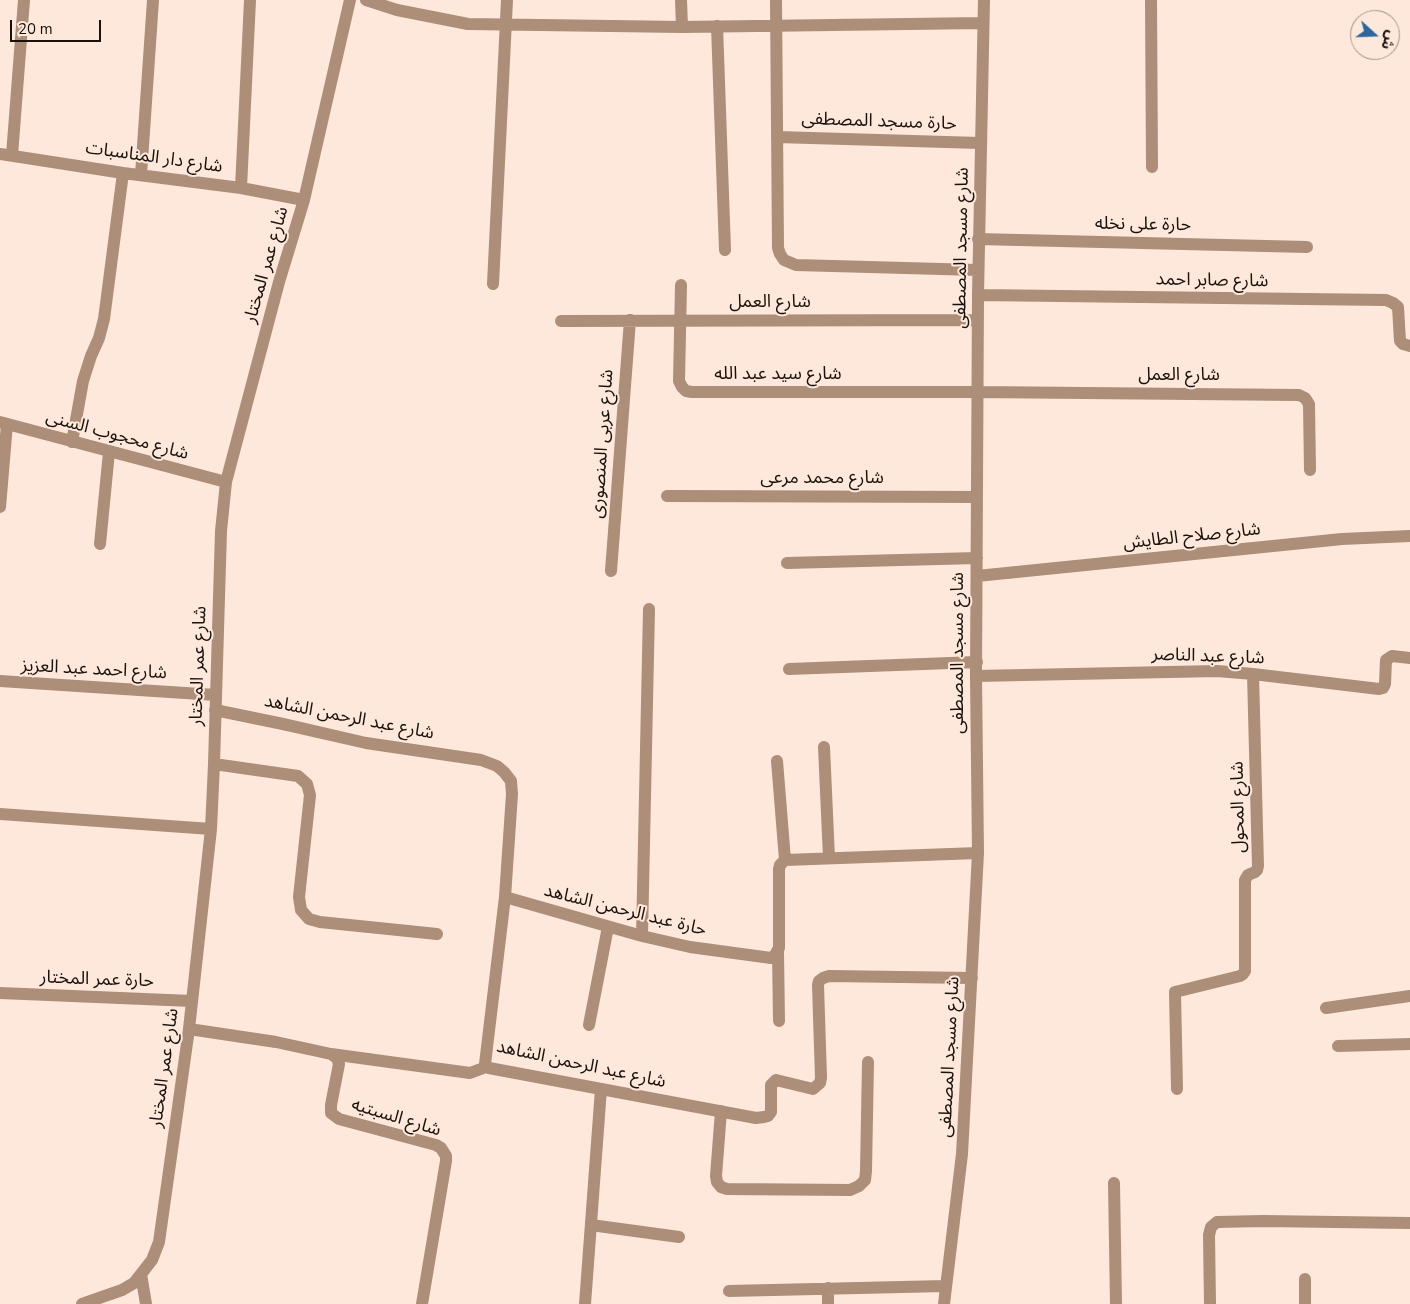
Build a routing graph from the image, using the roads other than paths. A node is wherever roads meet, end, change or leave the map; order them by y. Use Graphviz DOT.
graph roads {
  1 [pos="24,0"];
  2 [pos="153,0"];
  3 [pos="250,0"];
  4 [pos="350,0"];
  5 [pos="366,0"];
  6 [pos="507,0"];
  7 [pos="681,0"];
  8 [pos="776,0"];
  9 [pos="984,0"];
  10 [pos="1151,0"];
  11 [pos="983,23"];
  12 [pos="506,24"];
  13 [pos="717,26"];
  14 [pos="776,26"];
  15 [pos="682,27"];
  16 [pos="777,136"];
  17 [pos="980,144"];
  18 [pos="6,155"];
  19 [pos="1152,166"];
  20 [pos="123,173"];
  21 [pos="141,175"];
  22 [pos="241,188"];
  23 [pos="304,200"];
  24 [pos="978,239"];
  25 [pos="1307,247"];
  26 [pos="726,250"];
  27 [pos="978,270"];
  28 [pos="493,284"];
  29 [pos="681,286"];
  30 [pos="978,295"];
  31 [pos="561,320"];
  32 [pos="630,320"];
  33 [pos="681,320"];
  34 [pos="978,320"];
  35 [pos="1410,346"];
  36 [pos="978,392"];
  37 [pos="3,423"];
  38 [pos="72,442"];
  39 [pos="108,452"];
  40 [pos="1310,470"];
  41 [pos="226,482"];
  42 [pos="667,496"];
  43 [pos="977,497"];
  44 [pos="0,507"];
  45 [pos="1410,536"];
  46 [pos="100,544"];
  47 [pos="977,558"];
  48 [pos="787,562"];
  49 [pos="611,571"];
  50 [pos="977,576"];
  51 [pos="649,609"];
  52 [pos="1410,658"];
  53 [pos="976,662"];
  54 [pos="789,669"];
  55 [pos="1253,674"];
  56 [pos="976,676"];
  57 [pos="0,681"];
  58 [pos="216,694"];
  59 [pos="215,710"];
  60 [pos="824,747"];
  61 [pos="777,761"];
  62 [pos="214,764"];
  63 [pos="0,814"];
  64 [pos="210,829"];
  65 [pos="978,853"];
  66 [pos="829,858"];
  67 [pos="785,860"];
  68 [pos="505,897"];
  69 [pos="608,927"];
  70 [pos="437,934"];
  71 [pos="642,936"];
  72 [pos="778,952"];
  73 [pos="972,978"];
  74 [pos="0,993"];
  75 [pos="1410,996"];
  76 [pos="192,1001"];
  77 [pos="1326,1008"];
  78 [pos="779,1021"];
  79 [pos="589,1024"];
  80 [pos="189,1029"];
  81 [pos="1410,1044"];
  82 [pos="1338,1046"];
  83 [pos="330,1054"];
  84 [pos="868,1062"];
  85 [pos="486,1067"];
  86 [pos="601,1089"];
  87 [pos="1177,1089"];
  88 [pos="721,1111"];
  89 [pos="1114,1183"];
  90 [pos="1410,1223"];
  91 [pos="591,1225"];
  92 [pos="679,1237"];
  93 [pos="141,1274"];
  94 [pos="1305,1279"];
  95 [pos="945,1286"];
  96 [pos="828,1288"];
  97 [pos="729,1291"];
  98 [pos="82,1304"];
  99 [pos="146,1304"];
  100 [pos="422,1304"];
  101 [pos="585,1304"];
  102 [pos="828,1304"];
  103 [pos="944,1304"];
  104 [pos="1116,1304"];
  105 [pos="1210,1304"];
  106 [pos="1305,1304"];
  1 -- 18 [label="street"];
  2 -- 21 [label="street"];
  3 -- 22 [label="street"];
  4 -- 23 [label="street, شارع عمر المختار"];
  5 -- 12 [label="street"];
  6 -- 12 [label="street"];
  7 -- 15 [label="street"];
  8 -- 14 [label="street"];
  9 -- 11 [label="street, شارع مسجد المصطفى"];
  10 -- 19 [label="street"];
  11 -- 14 [label="street"];
  11 -- 17 [label="street, شارع مسجد المصطفى"];
  12 -- 15 [label="street"];
  12 -- 28 [label="street"];
  13 -- 14 [label="street"];
  13 -- 15 [label="street"];
  13 -- 26 [label="street"];
  14 -- 16 [label="street"];
  16 -- 17 [label="street, حارة مسجد المصطفى"];
  16 -- 27 [label="street"];
  17 -- 24 [label="street, شارع مسجد المصطفى"];
  18 -- 20 [label="street, شارع دار المناسبات"];
  20 -- 21 [label="street, شارع دار المناسبات"];
  20 -- 38 [label="street"];
  21 -- 22 [label="street, شارع دار المناسبات"];
  22 -- 23 [label="street, شارع دار المناسبات"];
  23 -- 41 [label="street, شارع عمر المختار"];
  24 -- 25 [label="street, حارة على نخله"];
  24 -- 27 [label="street, شارع مسجد المصطفى"];
  27 -- 30 [label="street, شارع مسجد المصطفى"];
  29 -- 33 [label="street, شارع سيد عبد الله"];
  30 -- 34 [label="street, شارع مسجد المصطفى"];
  30 -- 35 [label="street, شارع صابر احمد"];
  31 -- 32 [label="street, شارع العمل"];
  32 -- 33 [label="street, شارع العمل"];
  32 -- 49 [label="street, شارع عربى المنصورى"];
  33 -- 34 [label="street, شارع العمل"];
  33 -- 36 [label="street, شارع سيد عبد الله"];
  34 -- 36 [label="street, شارع مسجد المصطفى"];
  36 -- 40 [label="street, شارع العمل"];
  36 -- 43 [label="street, شارع مسجد المصطفى"];
  37 -- 38 [label="street, شارع محجوب السنى"];
  37 -- 44 [label="street"];
  38 -- 39 [label="street, شارع محجوب السنى"];
  39 -- 41 [label="street, شارع محجوب السنى"];
  39 -- 46 [label="street"];
  41 -- 58 [label="street, شارع عمر المختار"];
  42 -- 43 [label="street, شارع محمد مرعى"];
  43 -- 47 [label="street, شارع مسجد المصطفى"];
  45 -- 50 [label="street, شارع صلاح الطايش"];
  47 -- 48 [label="street"];
  47 -- 50 [label="street, شارع مسجد المصطفى"];
  50 -- 53 [label="street, شارع مسجد المصطفى"];
  51 -- 71 [label="street"];
  52 -- 55 [label="street, شارع عبد الناصر"];
  53 -- 54 [label="street"];
  53 -- 56 [label="street, شارع مسجد المصطفى"];
  55 -- 56 [label="street, شارع عبد الناصر"];
  55 -- 87 [label="street, شارع المحول"];
  56 -- 65 [label="street, شارع مسجد المصطفى"];
  57 -- 58 [label="street, شارع احمد عبد العزيز"];
  58 -- 59 [label="street, شارع عمر المختار"];
  59 -- 62 [label="street, شارع عمر المختار"];
  59 -- 68 [label="street, شارع عبد الرحمن الشاهد"];
  60 -- 66 [label="street"];
  61 -- 67 [label="street"];
  62 -- 64 [label="street, شارع عمر المختار"];
  62 -- 70 [label="street"];
  63 -- 64 [label="street"];
  64 -- 76 [label="street, شارع عمر المختار"];
  65 -- 66 [label="street"];
  65 -- 73 [label="street, شارع مسجد المصطفى"];
  66 -- 67 [label="street"];
  67 -- 72 [label="street"];
  68 -- 69 [label="street, حارة عبد الرحمن الشاهد"];
  68 -- 85 [label="street, شارع عبد الرحمن الشاهد"];
  69 -- 71 [label="street, حارة عبد الرحمن الشاهد"];
  69 -- 79 [label="street"];
  71 -- 72 [label="street, حارة عبد الرحمن الشاهد"];
  72 -- 78 [label="street"];
  73 -- 88 [label="street, شارع عبد الرحمن الشاهد"];
  73 -- 95 [label="street, شارع مسجد المصطفى"];
  74 -- 76 [label="street, حارة عمر المختار"];
  75 -- 77 [label="street"];
  76 -- 80 [label="street, شارع عمر المختار"];
  80 -- 83 [label="street"];
  80 -- 93 [label="street, شارع عمر المختار"];
  81 -- 82 [label="street"];
  83 -- 85 [label="street"];
  83 -- 100 [label="street, شارع السبتيه"];
  84 -- 88 [label="street"];
  85 -- 86 [label="street, شارع عبد الرحمن الشاهد"];
  86 -- 88 [label="street, شارع عبد الرحمن الشاهد"];
  86 -- 91 [label="street"];
  89 -- 104 [label="street"];
  90 -- 105 [label="street"];
  91 -- 92 [label="street"];
  91 -- 101 [label="street"];
  93 -- 98 [label="street, شارع عمر المختار"];
  93 -- 99 [label="street"];
  94 -- 106 [label="street"];
  95 -- 96 [label="street"];
  95 -- 103 [label="street, شارع مسجد المصطفى"];
  96 -- 97 [label="street"];
  96 -- 102 [label="street"];
}
